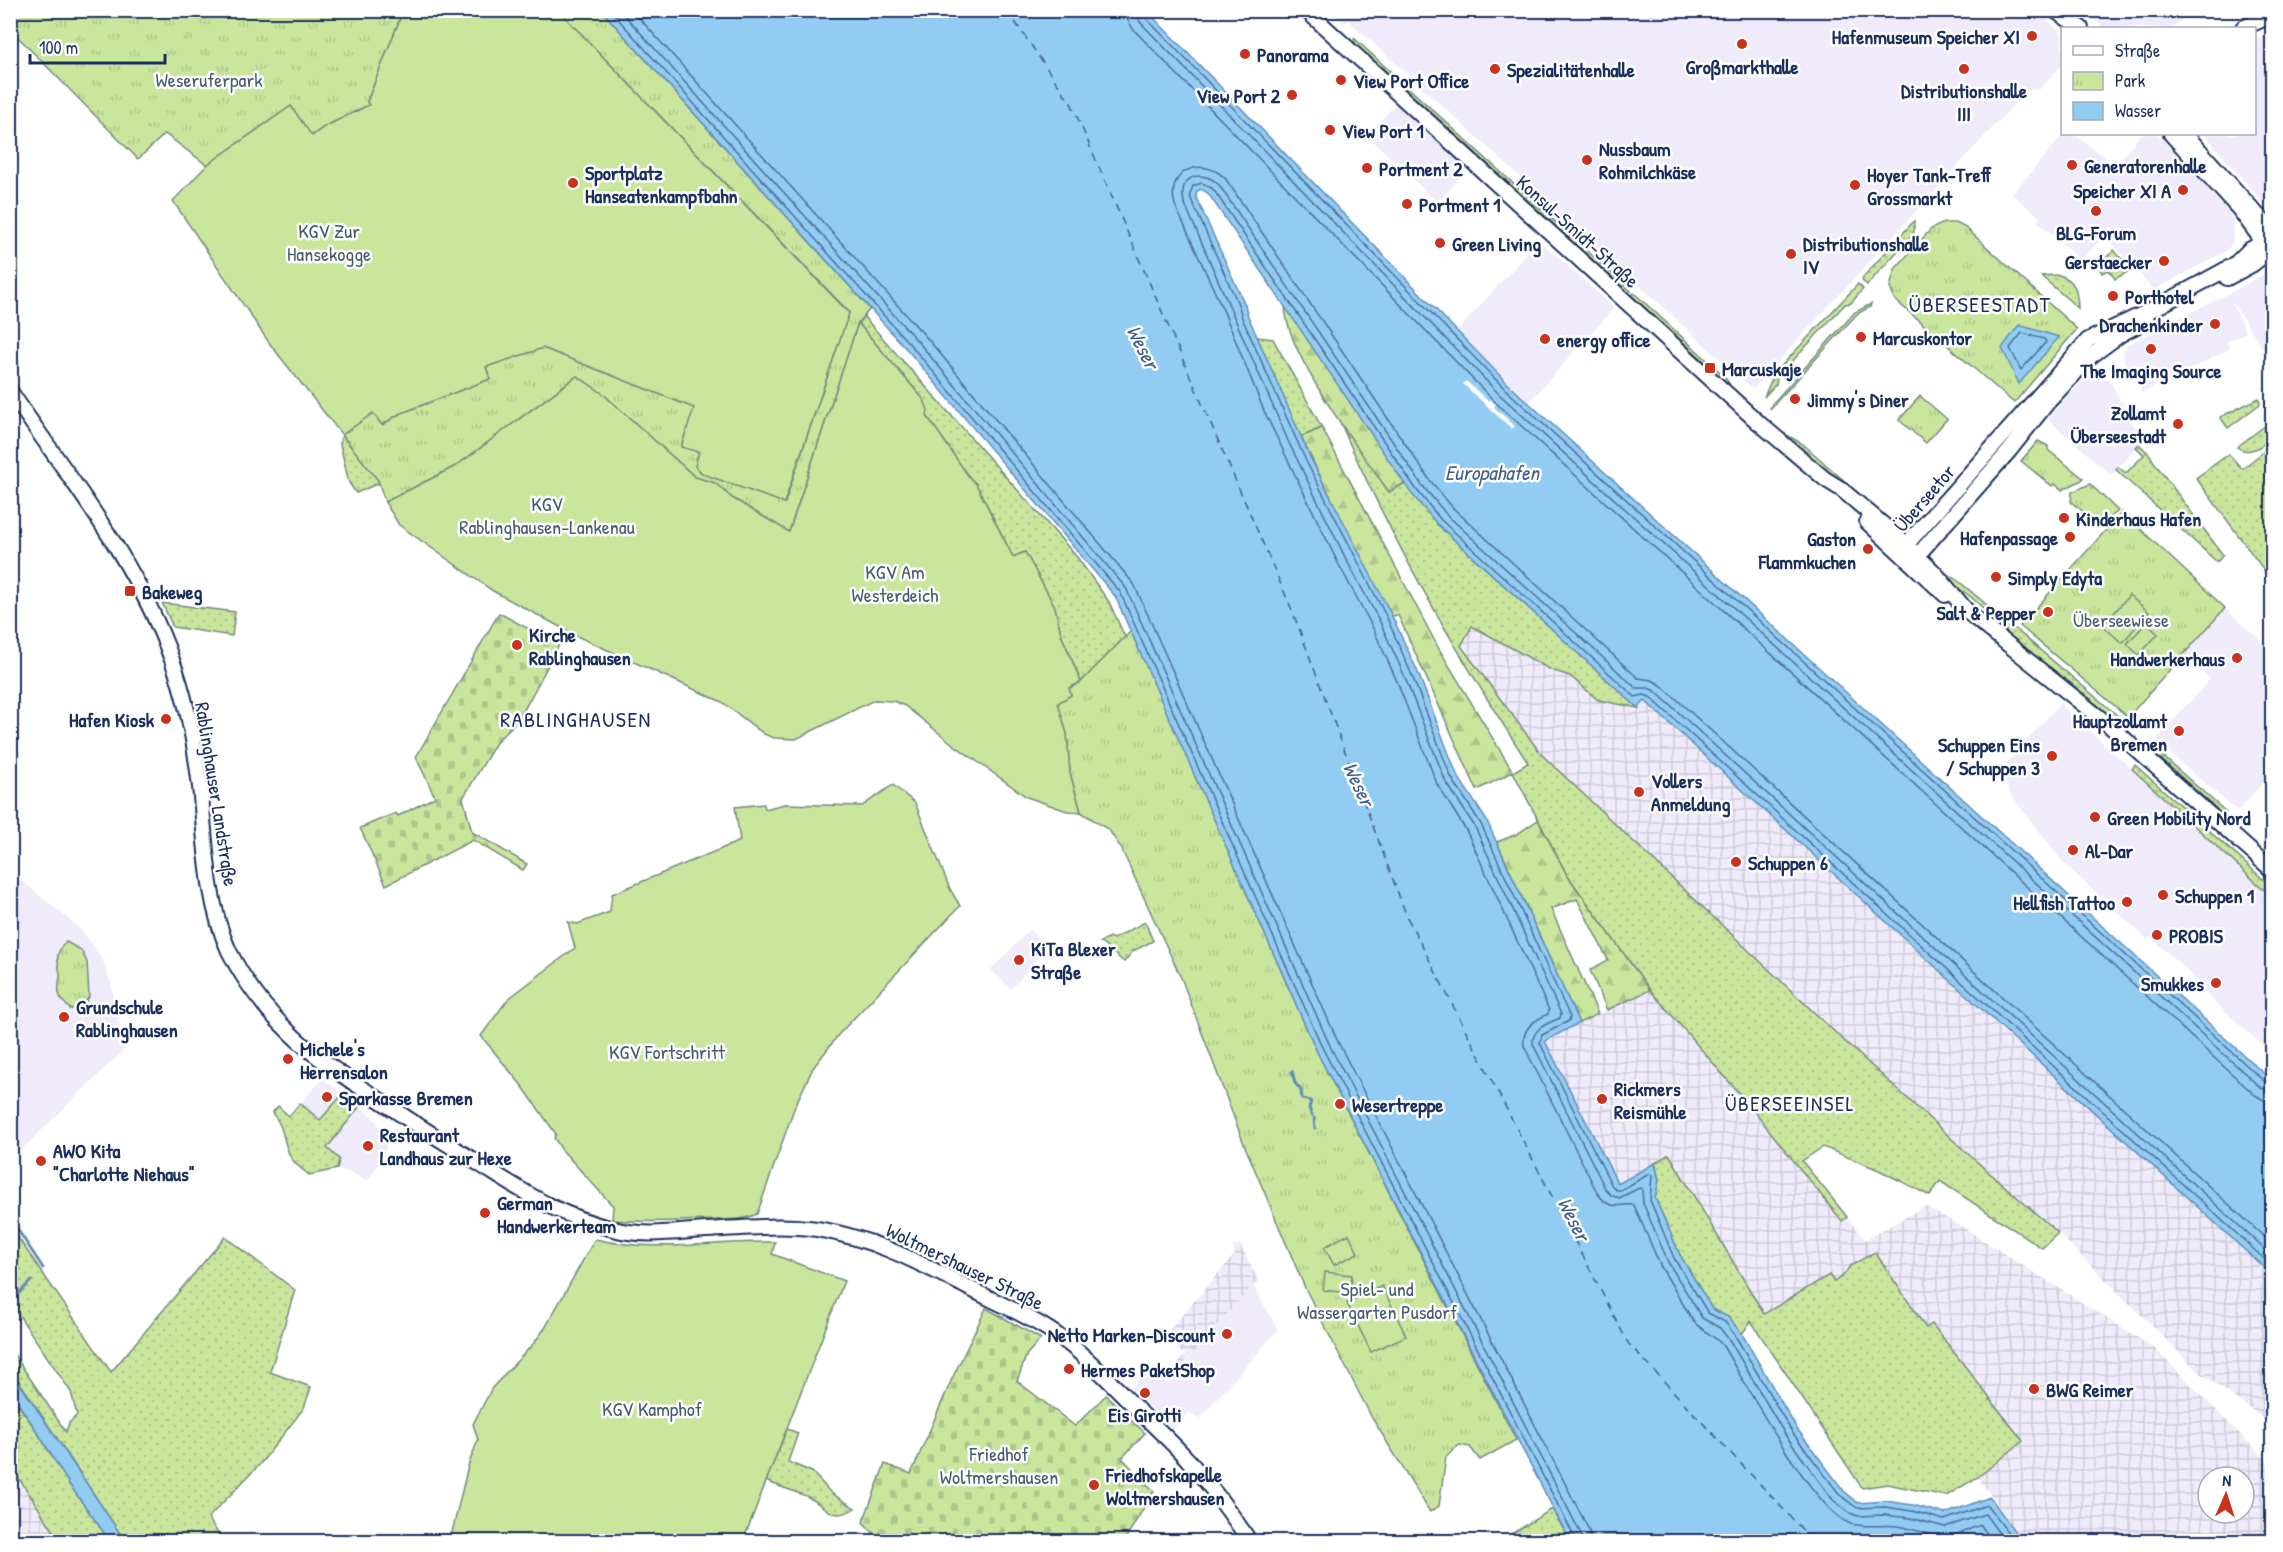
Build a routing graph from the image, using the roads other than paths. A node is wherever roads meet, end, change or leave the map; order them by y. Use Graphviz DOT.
graph roads {
  1 [pos="1306,10"];
  2 [pos="2054,10"];
  3 [pos="2272,15"];
  4 [pos="2072,27"];
  5 [pos="2080,27"];
  6 [pos="2245,27"];
  7 [pos="2172,135"];
  8 [pos="2187,135"];
  9 [pos="2271,242"];
  10 [pos="10,390"];
  11 [pos="1910,553"];
  12 [pos="2272,870"];
  13 [pos="419,1125"];
  14 [pos="1250,1542"];
  1 -- 11 [label="street, Konsul-Smidt-Straße"];
  2 -- 4 [label="street"];
  2 -- 5 [label="street"];
  3 -- 6 [label="street"];
  7 -- 9 [label="street"];
  8 -- 9 [label="street"];
  9 -- 11 [label="street, Überseetor"];
  10 -- 13 [label="street, Rablinghauser Landstraße"];
  11 -- 12 [label="street, Konsul-Smidt-Straße"];
  13 -- 14 [label="street, Woltmershauser Straße"];
}
